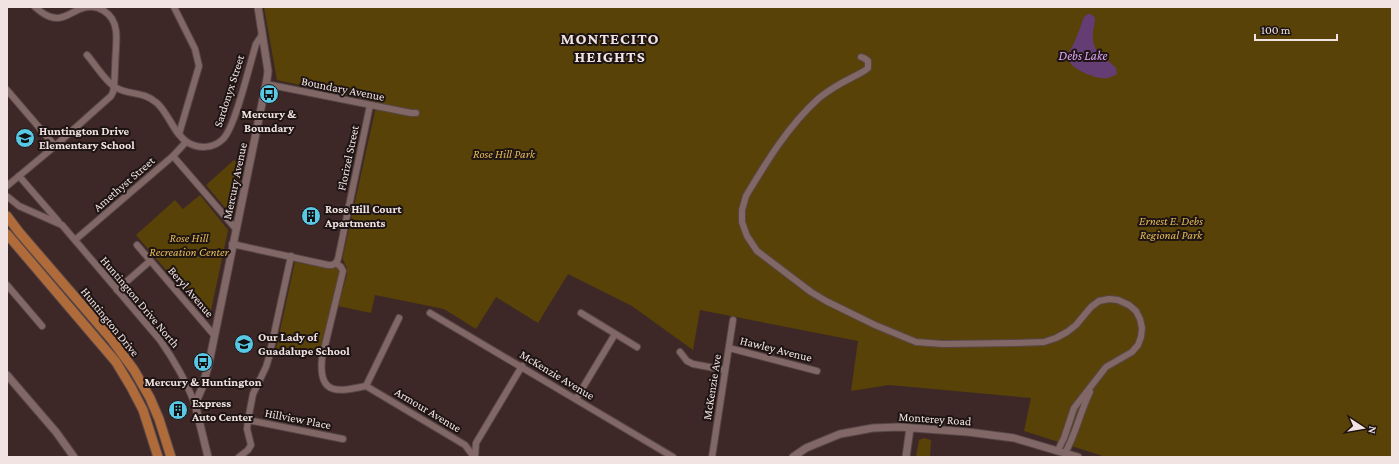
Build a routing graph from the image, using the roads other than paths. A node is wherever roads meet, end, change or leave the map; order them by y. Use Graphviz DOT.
graph roads {
  1 [pos="35,7"];
  2 [pos="174,7"];
  3 [pos="258,7"];
  4 [pos="262,35"];
  5 [pos="87,55"];
  6 [pos="861,57"];
  7 [pos="266,84"];
  8 [pos="114,87"];
  9 [pos="7,90"];
  10 [pos="370,105"];
  11 [pos="416,113"];
  12 [pos="179,134"];
  13 [pos="186,142"];
  14 [pos="55,146"];
  15 [pos="173,156"];
  16 [pos="18,176"];
  17 [pos="7,186"];
  18 [pos="8,198"];
  19 [pos="7,216"];
  20 [pos="62,225"];
  21 [pos="236,229"];
  22 [pos="7,234"];
  23 [pos="75,240"];
  24 [pos="232,244"];
  25 [pos="137,245"];
  26 [pos="291,256"];
  27 [pos="150,261"];
  28 [pos="336,263"];
  29 [pos="7,285"];
  30 [pos="117,290"];
  31 [pos="430,313"];
  32 [pos="581,313"];
  33 [pos="399,318"];
  34 [pos="733,320"];
  35 [pos="42,326"];
  36 [pos="615,334"];
  37 [pos="214,335"];
  38 [pos="637,347"];
  39 [pos="729,348"];
  40 [pos="680,352"];
  41 [pos="522,366"];
  42 [pos="1106,367"];
  43 [pos="725,370"];
  44 [pos="817,371"];
  45 [pos="7,375"];
  46 [pos="366,386"];
  47 [pos="576,399"];
  48 [pos="195,404"];
  49 [pos="1074,408"];
  50 [pos="1081,410"];
  51 [pos="248,420"];
  52 [pos="910,428"];
  53 [pos="343,439"];
  54 [pos="1061,452"];
  55 [pos="74,457"];
  56 [pos="158,457"];
  57 [pos="171,457"];
  58 [pos="208,457"];
  59 [pos="239,457"];
  60 [pos="474,457"];
  61 [pos="672,457"];
  62 [pos="712,457"];
  63 [pos="793,457"];
  64 [pos="906,457"];
  65 [pos="1078,457"];
  1 -- 8 [label="street"];
  2 -- 12 [label="street"];
  3 -- 4 [label="street, Mercury Avenue"];
  4 -- 7 [label="street, Mercury Avenue"];
  4 -- 13 [label="street, Sardonyx Street"];
  5 -- 8 [label="street"];
  6 -- 42 [label="street"];
  7 -- 10 [label="street, Boundary Avenue"];
  7 -- 21 [label="street, Mercury Avenue"];
  8 -- 12 [label="street"];
  8 -- 14 [label="street"];
  9 -- 14 [label="street"];
  10 -- 11 [label="street, Boundary Avenue"];
  10 -- 28 [label="street, Florizel Street"];
  12 -- 13 [label="street"];
  13 -- 15 [label="street, Amethyst Street"];
  14 -- 16 [label="street"];
  15 -- 21 [label="street"];
  15 -- 23 [label="street, Amethyst Street"];
  16 -- 17 [label="street"];
  16 -- 20 [label="street"];
  18 -- 20 [label="street, Huntington Drive North"];
  19 -- 57 [label="main road, Huntington Drive"];
  20 -- 23 [label="street, Huntington Drive North"];
  21 -- 24 [label="street, Mercury Avenue"];
  22 -- 56 [label="main road, Huntington Drive"];
  23 -- 30 [label="street, Huntington Drive North"];
  24 -- 26 [label="street"];
  24 -- 37 [label="street, Mercury Avenue"];
  25 -- 27 [label="street, Beryl Avenue"];
  26 -- 28 [label="street"];
  26 -- 51 [label="street"];
  27 -- 30 [label="street"];
  27 -- 37 [label="street, Beryl Avenue"];
  28 -- 46 [label="street"];
  29 -- 35 [label="street"];
  30 -- 48 [label="street, Huntington Drive North"];
  31 -- 41 [label="street, McKenzie Avenue"];
  32 -- 36 [label="street"];
  33 -- 46 [label="street"];
  34 -- 39 [label="street, McKenzie Ave"];
  36 -- 38 [label="street"];
  36 -- 47 [label="street"];
  37 -- 48 [label="street, Mercury Avenue"];
  39 -- 43 [label="street, McKenzie Ave"];
  39 -- 44 [label="street, Hawley Avenue"];
  40 -- 43 [label="street"];
  41 -- 47 [label="street, McKenzie Avenue"];
  41 -- 60 [label="street"];
  42 -- 49 [label="street"];
  42 -- 50 [label="street"];
  43 -- 62 [label="street, McKenzie Ave"];
  45 -- 55 [label="street"];
  46 -- 60 [label="street, Armour Avenue"];
  47 -- 61 [label="street, McKenzie Avenue"];
  48 -- 58 [label="street, Huntington Drive North"];
  49 -- 50 [label="street"];
  49 -- 54 [label="street"];
  50 -- 54 [label="street"];
  51 -- 53 [label="street, Hillview Place"];
  51 -- 59 [label="street"];
  52 -- 54 [label="street, Monterey Road"];
  52 -- 63 [label="street, Monterey Road"];
  52 -- 64 [label="street"];
  54 -- 65 [label="street, Monterey Road"];
}
